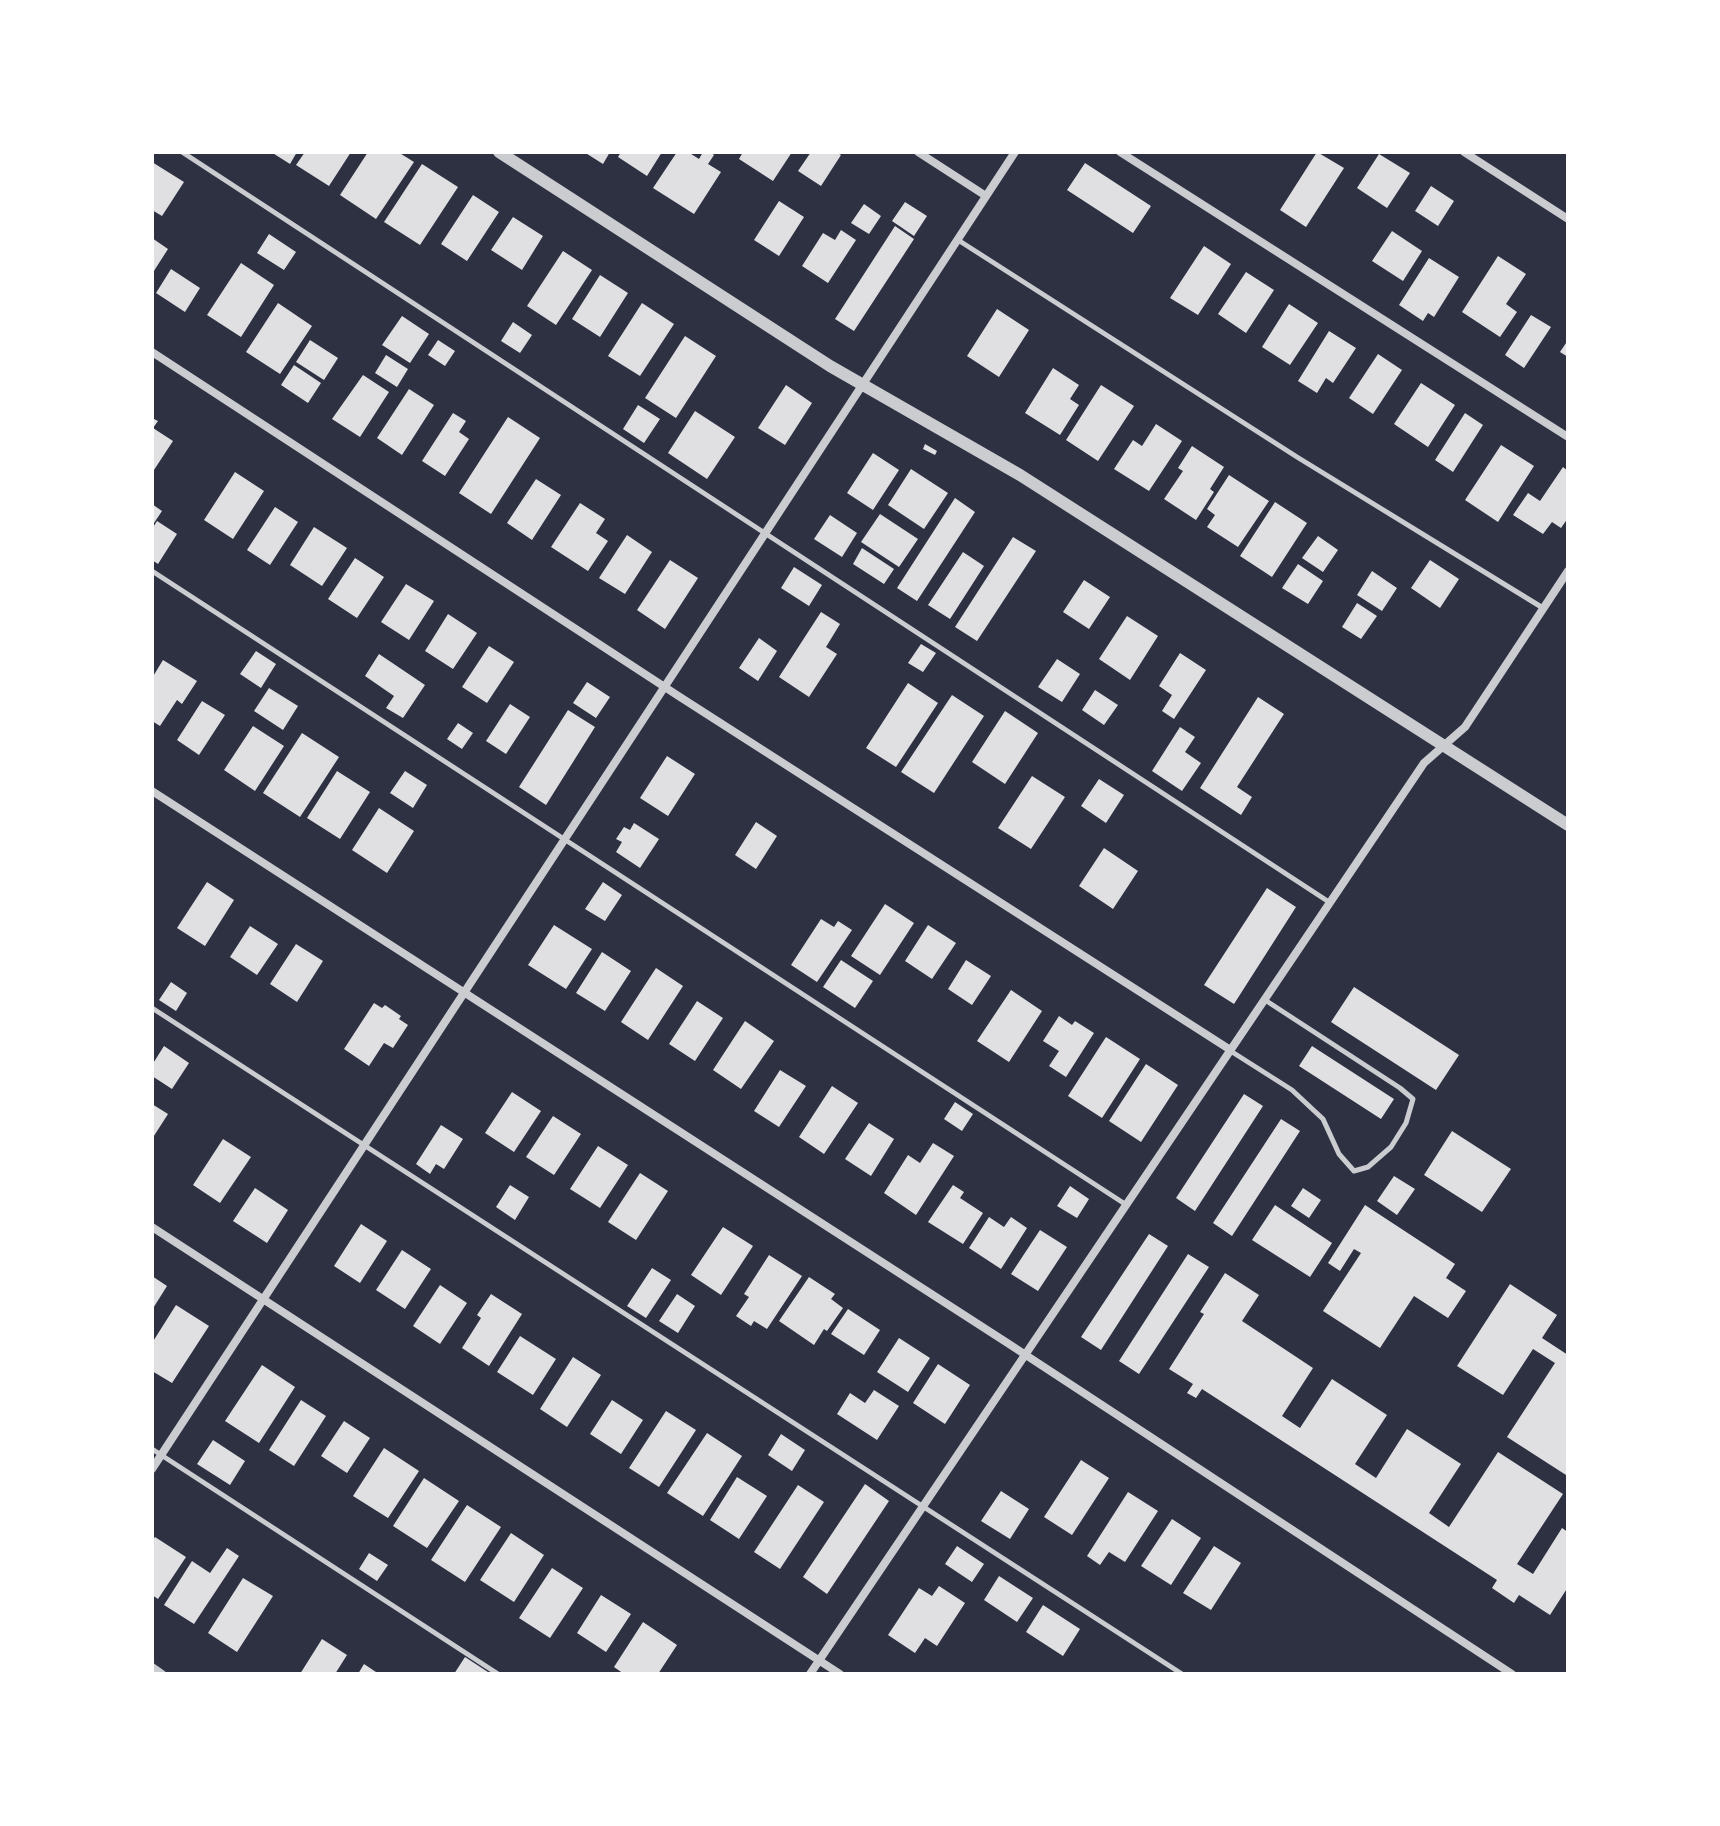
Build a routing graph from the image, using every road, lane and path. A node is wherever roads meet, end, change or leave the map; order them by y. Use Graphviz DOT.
graph roads {
  1 [pos="182,152"];
  2 [pos="499,152"];
  3 [pos="918,152"];
  4 [pos="1015,152"];
  5 [pos="1120,152"];
  6 [pos="1464,152"];
  7 [pos="986,196"];
  8 [pos="1568,219"];
  9 [pos="958,239"];
  10 [pos="152,352"];
  11 [pos="862,385"];
  12 [pos="1568,437"];
  13 [pos="766,533"];
  14 [pos="152,571"];
  15 [pos="1568,571"];
  16 [pos="1543,608"];
  17 [pos="665,687"];
  18 [pos="1445,747"];
  19 [pos="152,791"];
  20 [pos="1568,825"];
  21 [pos="566,839"];
  22 [pos="1329,902"];
  23 [pos="465,994"];
  24 [pos="1263,998"];
  25 [pos="152,1008"];
  26 [pos="1229,1049"];
  27 [pos="366,1145"];
  28 [pos="1125,1204"];
  29 [pos="152,1227"];
  30 [pos="265,1300"];
  31 [pos="1024,1354"];
  32 [pos="152,1449"];
  33 [pos="161,1455"];
  34 [pos="152,1469"];
  35 [pos="924,1505"];
  36 [pos="819,1660"];
  37 [pos="152,1667"];
  38 [pos="162,1674"];
  39 [pos="498,1674"];
  40 [pos="810,1674"];
  41 [pos="840,1674"];
  42 [pos="1182,1674"];
  43 [pos="1512,1674"];
  1 -- 13 [label="lane"];
  2 -- 11 [label="street"];
  3 -- 7 [label="street"];
  4 -- 7 [label="street"];
  5 -- 12 [label="street"];
  6 -- 8 [label="street"];
  7 -- 9 [label="street"];
  9 -- 11 [label="street"];
  9 -- 16 [label="lane"];
  10 -- 17 [label="street"];
  11 -- 13 [label="street"];
  11 -- 18 [label="street"];
  13 -- 17 [label="street"];
  13 -- 22 [label="lane"];
  14 -- 21 [label="lane"];
  15 -- 16 [label="street"];
  16 -- 18 [label="street"];
  17 -- 21 [label="street"];
  17 -- 26 [label="street"];
  18 -- 20 [label="street"];
  18 -- 22 [label="street"];
  19 -- 23 [label="street"];
  21 -- 23 [label="street"];
  21 -- 28 [label="lane"];
  22 -- 24 [label="street"];
  23 -- 27 [label="street"];
  23 -- 31 [label="street"];
  24 -- 26 [label="street"];
  24 -- 26 [label="lane"];
  25 -- 27 [label="lane"];
  26 -- 28 [label="street"];
  27 -- 30 [label="street"];
  27 -- 35 [label="lane"];
  28 -- 31 [label="street"];
  29 -- 30 [label="street"];
  30 -- 33 [label="street"];
  30 -- 36 [label="street"];
  31 -- 35 [label="street"];
  31 -- 43 [label="street"];
  32 -- 33 [label="lane"];
  33 -- 34 [label="street"];
  33 -- 39 [label="lane"];
  35 -- 36 [label="street"];
  35 -- 42 [label="lane"];
  36 -- 40 [label="street"];
  36 -- 41 [label="street"];
  37 -- 38 [label="street"];
}
